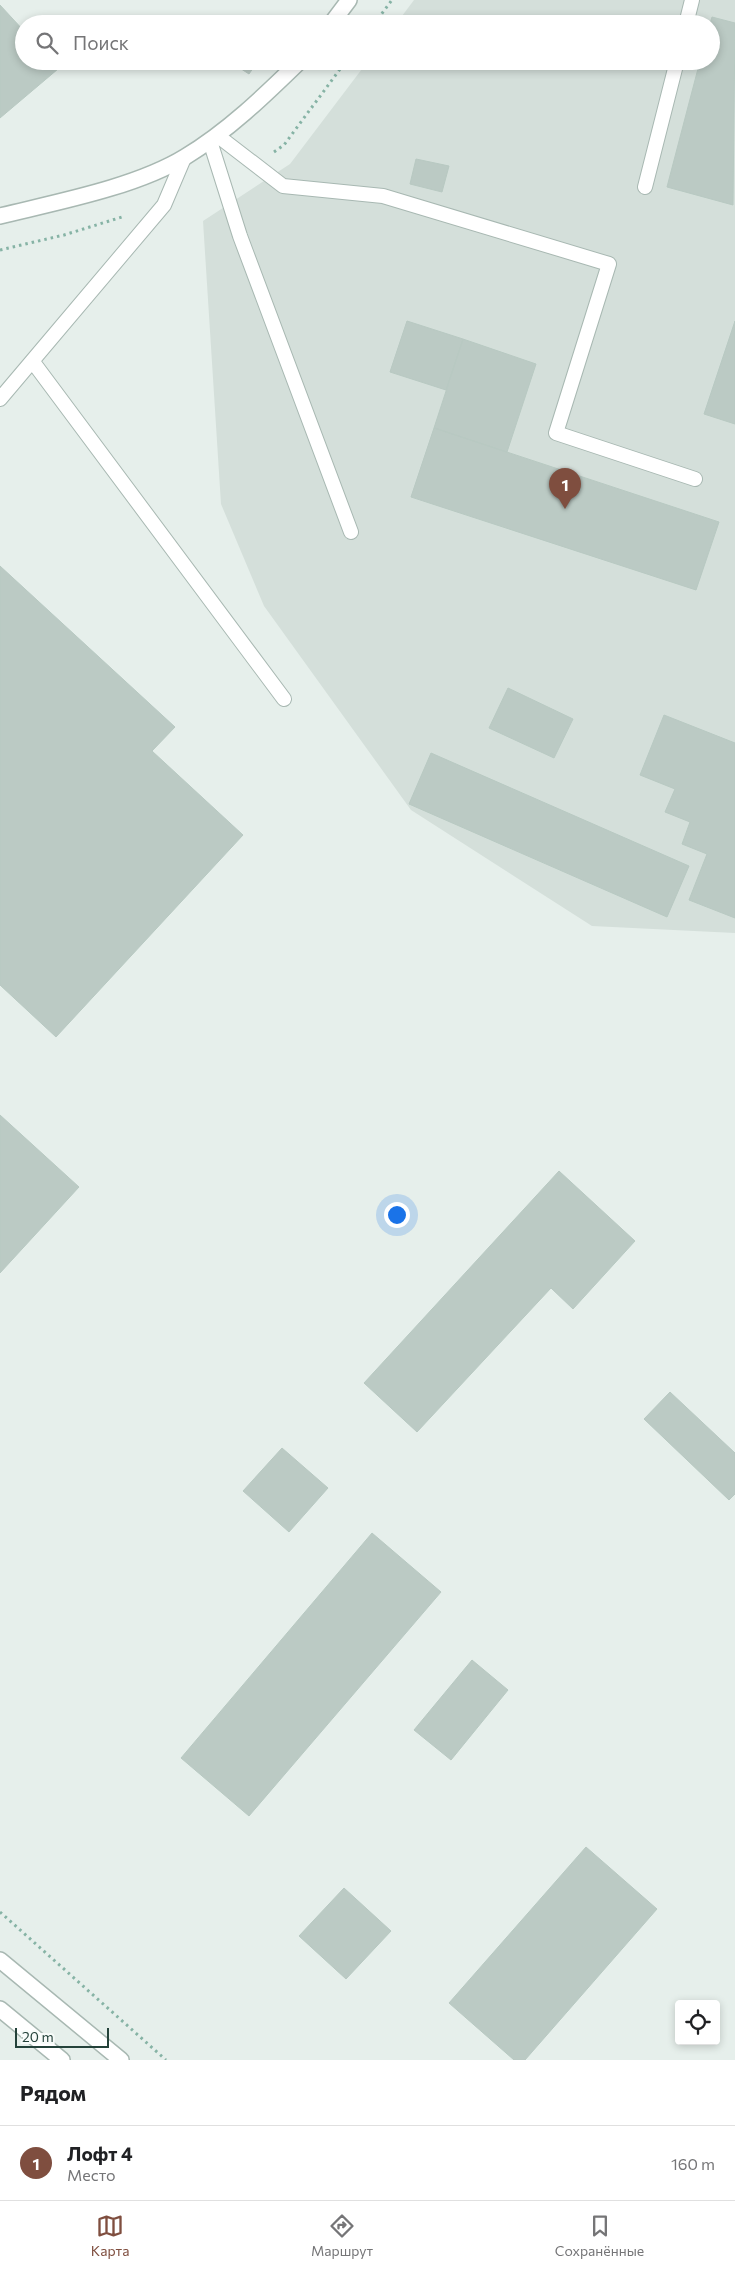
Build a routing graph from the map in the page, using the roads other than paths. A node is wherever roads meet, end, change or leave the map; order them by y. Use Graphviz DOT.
graph roads {
  1 [pos="349,0"];
  2 [pos="692,0"];
  3 [pos="338,15"];
  4 [pos="688,15"];
  5 [pos="290,70"];
  6 [pos="675,70"];
  7 [pos="214,138"];
  8 [pos="184,158"];
  9 [pos="645,187"];
  10 [pos="0,216"];
  11 [pos="33,362"];
  12 [pos="0,399"];
  13 [pos="695,479"];
  14 [pos="351,532"];
  15 [pos="284,700"];
  16 [pos="0,1960"];
  17 [pos="0,2009"];
  18 [pos="62,2060"];
  19 [pos="120,2060"];
  1 -- 3 [label="street"];
  2 -- 4 [label="lane"];
  5 -- 7 [label="street"];
  6 -- 9 [label="lane"];
  7 -- 8 [label="street"];
  7 -- 13 [label="lane"];
  7 -- 14 [label="lane"];
  8 -- 10 [label="street"];
  8 -- 11 [label="lane"];
  11 -- 12 [label="lane"];
  11 -- 15 [label="lane"];
  16 -- 19 [label="street"];
  17 -- 18 [label="street"];
}
